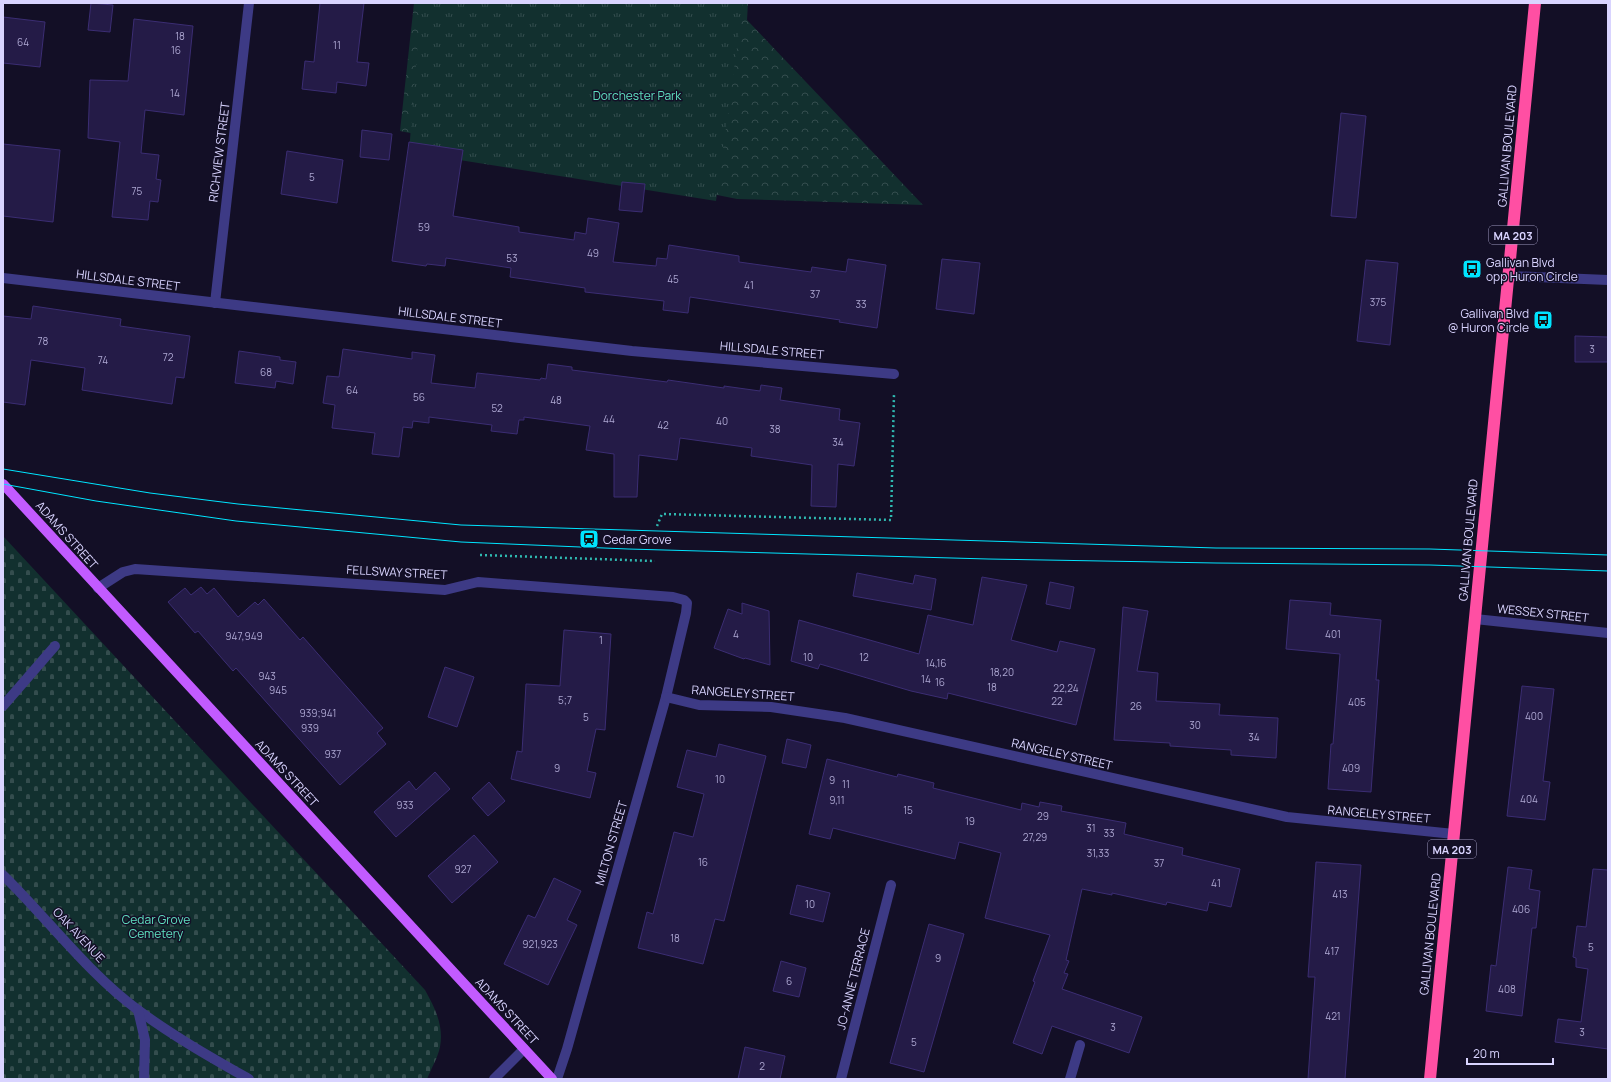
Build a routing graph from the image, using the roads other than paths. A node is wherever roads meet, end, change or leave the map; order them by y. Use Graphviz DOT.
graph roads {
  1 [pos="249,3"];
  2 [pos="1535,3"];
  3 [pos="1509,276"];
  4 [pos="3,278"];
  5 [pos="1608,280"];
  6 [pos="215,303"];
  7 [pos="894,374"];
  8 [pos="3,484"];
  9 [pos="98,588"];
  10 [pos="686,613"];
  11 [pos="1475,619"];
  12 [pos="1608,633"];
  13 [pos="55,646"];
  14 [pos="666,697"];
  15 [pos="3,706"];
  16 [pos="1454,834"];
  17 [pos="3,875"];
  18 [pos="891,885"];
  19 [pos="138,1010"];
  20 [pos="1080,1045"];
  21 [pos="524,1049"];
  22 [pos="144,1079"];
  23 [pos="250,1079"];
  24 [pos="494,1079"];
  25 [pos="552,1079"];
  26 [pos="557,1079"];
  27 [pos="841,1079"];
  28 [pos="1070,1079"];
  29 [pos="1430,1079"];
  1 -- 6 [label="street, RICHVIEW STREET"];
  2 -- 3 [label="highway, GALLIVAN BOULEVARD / MA 203"];
  3 -- 5 [label="street"];
  3 -- 11 [label="highway, GALLIVAN BOULEVARD / MA 203"];
  4 -- 6 [label="street, HILLSDALE STREET"];
  6 -- 7 [label="street, HILLSDALE STREET"];
  8 -- 9 [label="main road, ADAMS STREET"];
  9 -- 10 [label="street, FELLSWAY STREET"];
  9 -- 21 [label="main road, ADAMS STREET"];
  10 -- 14 [label="street, MILTON STREET"];
  11 -- 12 [label="street, WESSEX STREET"];
  11 -- 16 [label="highway, GALLIVAN BOULEVARD / MA 203"];
  13 -- 15 [label="street"];
  14 -- 16 [label="street, RANGELEY STREET"];
  14 -- 26 [label="street, MILTON STREET"];
  16 -- 29 [label="highway, GALLIVAN BOULEVARD / MA 203"];
  17 -- 19 [label="street, OAK AVENUE"];
  18 -- 27 [label="street, JO-ANNE TERRACE"];
  19 -- 22 [label="street"];
  19 -- 23 [label="street, OAK AVENUE"];
  20 -- 28 [label="street"];
  21 -- 24 [label="street"];
  21 -- 25 [label="main road, ADAMS STREET"];
}
